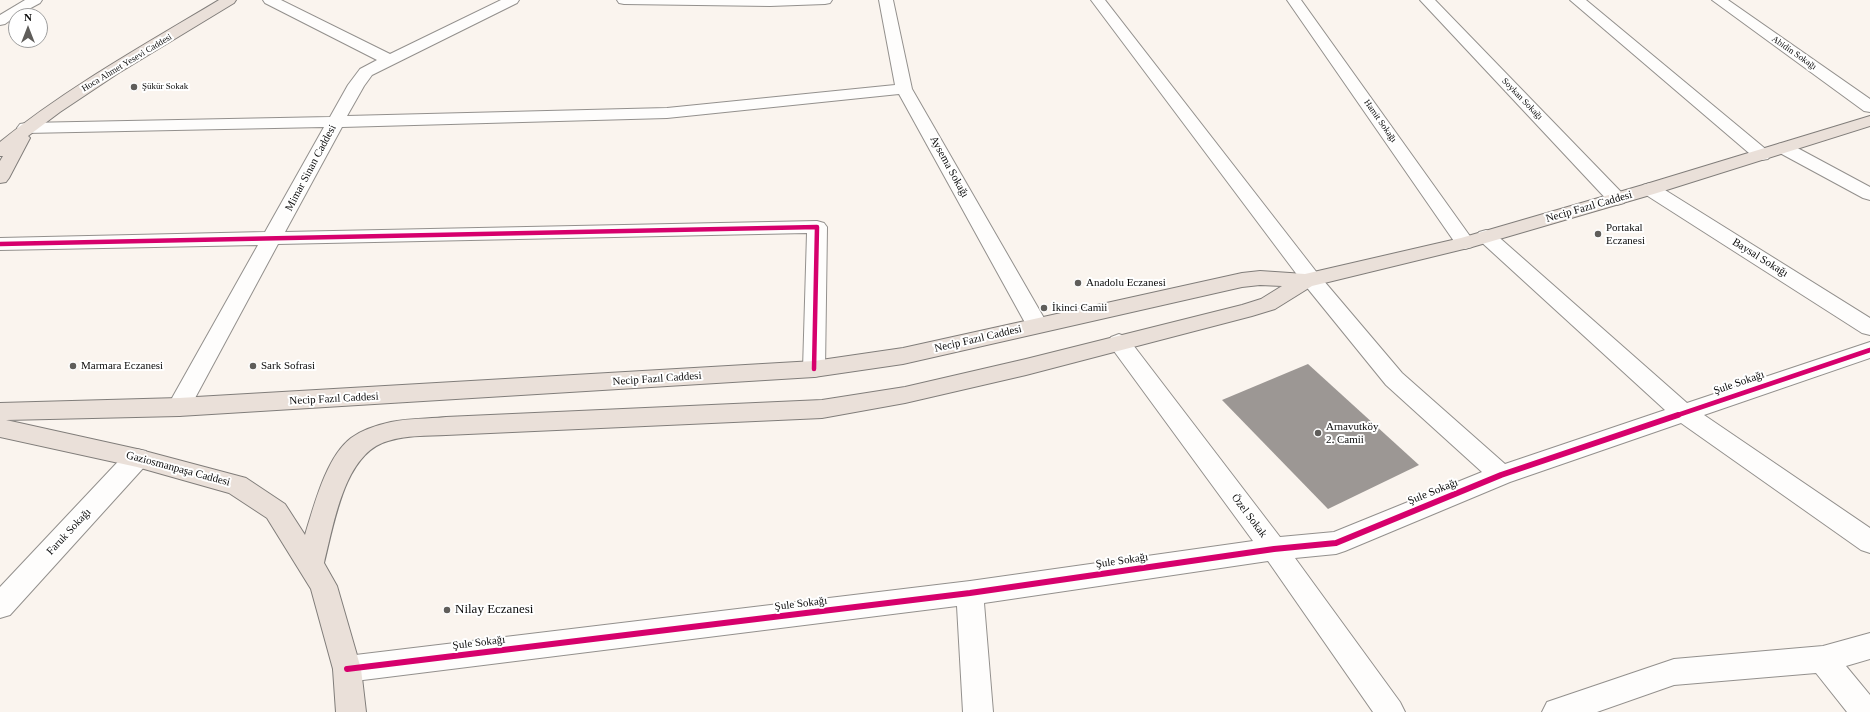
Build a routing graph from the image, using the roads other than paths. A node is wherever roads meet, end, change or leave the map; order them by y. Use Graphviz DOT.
graph roads {
  1 [pos="35,0"];
  2 [pos="229,0"];
  3 [pos="270,0"];
  4 [pos="512,0"];
  5 [pos="624,0"];
  6 [pos="825,0"];
  7 [pos="886,0"];
  8 [pos="1098,0"];
  9 [pos="1294,0"];
  10 [pos="1427,0"];
  11 [pos="1577,0"];
  12 [pos="1719,0"];
  13 [pos="0,21"];
  14 [pos="389,60"];
  15 [pos="904,89"];
  16 [pos="1870,107"];
  17 [pos="336,121"];
  18 [pos="1870,121"];
  19 [pos="26,128"];
  20 [pos="1784,148"];
  21 [pos="0,151"];
  22 [pos="1762,155"];
  23 [pos="0,178"];
  24 [pos="1650,189"];
  25 [pos="1870,194"];
  26 [pos="1617,199"];
  27 [pos="273,238"];
  28 [pos="1476,239"];
  29 [pos="0,244"];
  30 [pos="1308,280"];
  31 [pos="1038,325"];
  32 [pos="1870,328"];
  33 [pos="1119,342"];
  34 [pos="1870,350"];
  35 [pos="814,369"];
  36 [pos="178,407"];
  37 [pos="0,412"];
  38 [pos="1683,413"];
  39 [pos="0,428"];
  40 [pos="137,458"];
  41 [pos="1501,475"];
  42 [pos="1870,542"];
  43 [pos="1274,550"];
  44 [pos="310,564"];
  45 [pos="970,593"];
  46 [pos="0,606"];
  47 [pos="1870,646"];
  48 [pos="1823,659"];
  49 [pos="347,669"];
  50 [pos="351,712"];
  51 [pos="978,712"];
  52 [pos="1390,712"];
  53 [pos="1557,712"];
  54 [pos="1865,712"];
  1 -- 13 [label="street"];
  2 -- 19 [label="main road, Hoca Ahmet Yesevi Caddesi"];
  3 -- 14 [label="street"];
  4 -- 14 [label="street, Mimar Sinan Caddesi"];
  5 -- 6 [label="street"];
  7 -- 15 [label="street, Aysema Sokağı"];
  8 -- 30 [label="street"];
  9 -- 28 [label="street, Hamit Sokağı"];
  10 -- 26 [label="street, Soykan Sokağı"];
  11 -- 22 [label="street"];
  12 -- 16 [label="street, Abidin Sokağı"];
  14 -- 17 [label="street, Mimar Sinan Caddesi"];
  15 -- 17 [label="street"];
  15 -- 31 [label="street, Aysema Sokağı"];
  17 -- 19 [label="street"];
  17 -- 27 [label="street, Mimar Sinan Caddesi"];
  18 -- 20 [label="main road, Necip Fazıl Caddesi"];
  19 -- 21 [label="main road, Hoca Ahmet Yesevi Caddesi"];
  19 -- 23 [label="main road, Hoca Ahmet Yesevi Caddesi"];
  20 -- 22 [label="main road, Necip Fazıl Caddesi"];
  20 -- 25 [label="street"];
  22 -- 24 [label="main road, Necip Fazıl Caddesi"];
  24 -- 26 [label="main road, Necip Fazıl Caddesi"];
  24 -- 32 [label="street, Baysal Sokağı"];
  26 -- 28 [label="main road, Necip Fazıl Caddesi"];
  27 -- 29 [label="street"];
  27 -- 35 [label="street"];
  27 -- 36 [label="street, Mimar Sinan Caddesi"];
  28 -- 30 [label="main road, Necip Fazıl Caddesi"];
  28 -- 38 [label="street, Hamit Sokağı"];
  30 -- 31 [label="main road, Necip Fazıl Caddesi"];
  30 -- 33 [label="main road, Necip Fazıl Caddesi"];
  30 -- 41 [label="street"];
  31 -- 35 [label="main road, Necip Fazıl Caddesi"];
  33 -- 43 [label="street, Özel Sokak"];
  33 -- 44 [label="main road, Necip Fazıl Caddesi"];
  34 -- 38 [label="street, Şule Sokağı"];
  35 -- 36 [label="main road, Necip Fazıl Caddesi"];
  36 -- 37 [label="main road, Necip Fazıl Caddesi"];
  38 -- 41 [label="street, Şule Sokağı"];
  38 -- 42 [label="street, Hamit Sokağı"];
  39 -- 40 [label="main road, Gaziosmanpaşa Caddesi"];
  40 -- 44 [label="main road, Gaziosmanpaşa Caddesi"];
  40 -- 46 [label="street, Faruk Sokağı"];
  41 -- 43 [label="street, Şule Sokağı"];
  43 -- 45 [label="street, Şule Sokağı"];
  43 -- 52 [label="street, Özel Sokak"];
  44 -- 49 [label="main road, Gaziosmanpaşa Caddesi"];
  45 -- 49 [label="street, Şule Sokağı"];
  45 -- 51 [label="street"];
  47 -- 48 [label="street"];
  48 -- 53 [label="street"];
  48 -- 54 [label="street"];
  49 -- 50 [label="main road, Gaziosmanpaşa Caddesi"];
}
